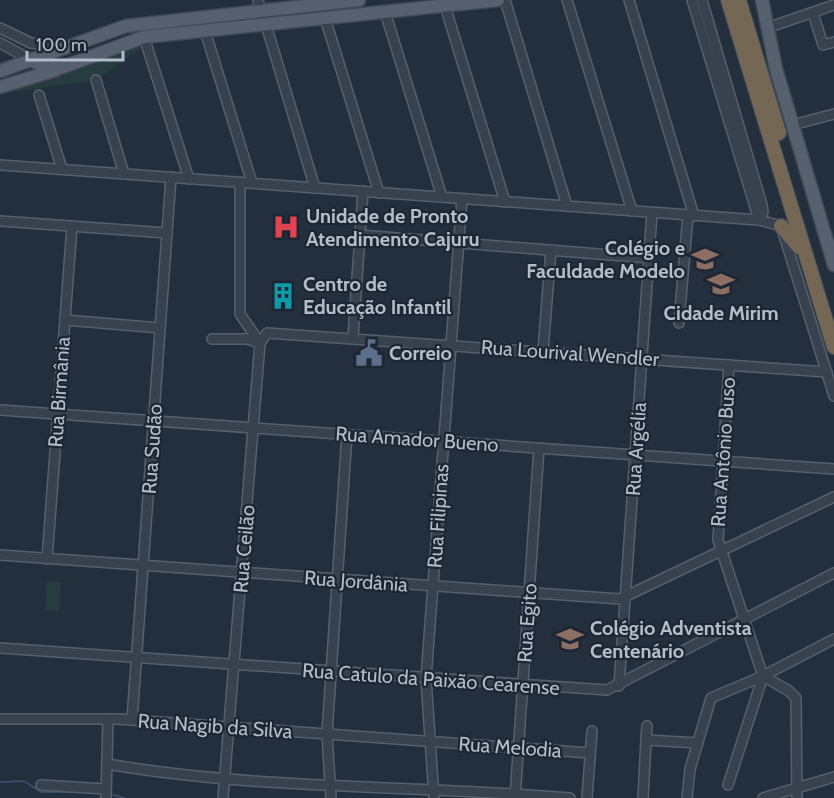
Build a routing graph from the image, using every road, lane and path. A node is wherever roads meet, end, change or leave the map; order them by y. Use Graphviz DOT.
graph roads {
  1 [pos="359,0"];
  2 [pos="498,0"];
  3 [pos="505,0"];
  4 [pos="567,0"];
  5 [pos="629,0"];
  6 [pos="692,0"];
  7 [pos="702,0"];
  8 [pos="728,0"];
  9 [pos="739,0"];
  10 [pos="762,0"];
  11 [pos="320,2"];
  12 [pos="414,4"];
  13 [pos="260,5"];
  14 [pos="834,5"];
  15 [pos="445,6"];
  16 [pos="393,8"];
  17 [pos="241,13"];
  18 [pos="813,13"];
  19 [pos="224,15"];
  20 [pos="325,18"];
  21 [pos="266,25"];
  22 [pos="245,27"];
  23 [pos="0,28"];
  24 [pos="767,28"];
  25 [pos="226,29"];
  26 [pos="206,31"];
  27 [pos="144,38"];
  28 [pos="834,42"];
  29 [pos="0,43"];
  30 [pos="76,45"];
  31 [pos="33,61"];
  32 [pos="63,67"];
  33 [pos="0,71"];
  34 [pos="96,80"];
  35 [pos="0,87"];
  36 [pos="39,95"];
  37 [pos="834,114"];
  38 [pos="792,125"];
  39 [pos="0,165"];
  40 [pos="62,170"];
  41 [pos="124,174"];
  42 [pos="171,177"];
  43 [pos="189,179"];
  44 [pos="240,183"];
  45 [pos="252,183"];
  46 [pos="315,188"];
  47 [pos="363,191"];
  48 [pos="379,193"];
  49 [pos="442,197"];
  50 [pos="462,199"];
  51 [pos="505,202"];
  52 [pos="567,206"];
  53 [pos="632,211"];
  54 [pos="652,213"];
  55 [pos="691,215"];
  56 [pos="759,220"];
  57 [pos="0,221"];
  58 [pos="72,226"];
  59 [pos="781,226"];
  60 [pos="167,233"];
  61 [pos="360,235"];
  62 [pos="459,243"];
  63 [pos="551,250"];
  64 [pos="649,258"];
  65 [pos="809,265"];
  66 [pos="834,265"];
  67 [pos="240,307"];
  68 [pos="834,316"];
  69 [pos="65,320"];
  70 [pos="679,324"];
  71 [pos="160,328"];
  72 [pos="353,337"];
  73 [pos="212,339"];
  74 [pos="238,339"];
  75 [pos="260,343"];
  76 [pos="451,344"];
  77 [pos="834,347"];
  78 [pos="543,351"];
  79 [pos="642,358"];
  80 [pos="729,365"];
  81 [pos="826,372"];
  82 [pos="834,396"];
  83 [pos="0,410"];
  84 [pos="58,414"];
  85 [pos="154,421"];
  86 [pos="255,428"];
  87 [pos="347,434"];
  88 [pos="444,441"];
  89 [pos="539,448"];
  90 [pos="635,455"];
  91 [pos="723,461"];
  92 [pos="834,469"];
  93 [pos="834,497"];
  94 [pos="720,551"];
  95 [pos="0,555"];
  96 [pos="47,559"];
  97 [pos="143,566"];
  98 [pos="241,573"];
  99 [pos="834,573"];
  100 [pos="337,579"];
  101 [pos="433,586"];
  102 [pos="529,593"];
  103 [pos="625,597"];
  104 [pos="744,621"];
  105 [pos="834,639"];
  106 [pos="0,648"];
  107 [pos="136,658"];
  108 [pos="235,665"];
  109 [pos="331,672"];
  110 [pos="763,676"];
  111 [pos="426,678"];
  112 [pos="523,685"];
  113 [pos="619,686"];
  114 [pos="0,719"];
  115 [pos="108,719"];
  116 [pos="132,720"];
  117 [pos="647,726"];
  118 [pos="230,727"];
  119 [pos="592,730"];
  120 [pos="327,734"];
  121 [pos="646,740"];
  122 [pos="430,741"];
  123 [pos="698,743"];
  124 [pos="518,749"];
  125 [pos="590,753"];
  126 [pos="106,764"];
  127 [pos="834,777"];
  128 [pos="225,779"];
  129 [pos="330,784"];
  130 [pos="41,785"];
  131 [pos="728,786"];
  132 [pos="797,788"];
  133 [pos="106,793"];
  134 [pos="434,794"];
  135 [pos="515,796"];
  136 [pos="223,798"];
  137 [pos="331,798"];
  138 [pos="570,798"];
  139 [pos="587,798"];
  140 [pos="643,798"];
  141 [pos="687,798"];
  142 [pos="763,798"];
  143 [pos="797,798"];
  1 -- 11 [label="main road"];
  2 -- 15 [label="main road"];
  3 -- 52 [label="street"];
  4 -- 53 [label="street"];
  5 -- 55 [label="street"];
  6 -- 56 [label="street"];
  7 -- 56 [label="street"];
  8 -- 65 [label="highway"];
  9 -- 68 [label="highway"];
  10 -- 24 [label="main road"];
  11 -- 13 [label="main road"];
  12 -- 15 [label="main road"];
  12 -- 16 [label="main road"];
  13 -- 17 [label="main road"];
  14 -- 18 [label="street"];
  15 -- 51 [label="street"];
  16 -- 20 [label="main road"];
  16 -- 49 [label="street"];
  17 -- 19 [label="main road"];
  17 -- 22 [label="main road"];
  18 -- 24 [label="street"];
  18 -- 28 [label="street"];
  19 -- 25 [label="main road"];
  19 -- 30 [label="main road"];
  20 -- 21 [label="main road"];
  20 -- 48 [label="street"];
  21 -- 22 [label="main road"];
  21 -- 46 [label="street"];
  22 -- 25 [label="main road"];
  23 -- 30 [label="street"];
  24 -- 38 [label="main road"];
  25 -- 26 [label="main road"];
  26 -- 27 [label="main road"];
  26 -- 45 [label="street"];
  27 -- 32 [label="main road"];
  27 -- 43 [label="street"];
  29 -- 31 [label="street"];
  30 -- 31 [label="main road"];
  31 -- 32 [label="main road"];
  31 -- 33 [label="main road"];
  32 -- 35 [label="main road"];
  34 -- 41 [label="street"];
  36 -- 40 [label="street"];
  37 -- 38 [label="street"];
  38 -- 66 [label="main road"];
  39 -- 40 [label="street"];
  40 -- 41 [label="street"];
  41 -- 42 [label="street"];
  42 -- 43 [label="street"];
  42 -- 60 [label="street, Rua Sudão"];
  43 -- 44 [label="street"];
  44 -- 45 [label="street"];
  44 -- 67 [label="street"];
  45 -- 46 [label="street"];
  46 -- 47 [label="street"];
  47 -- 48 [label="street"];
  47 -- 61 [label="street"];
  48 -- 49 [label="street"];
  49 -- 50 [label="street"];
  50 -- 51 [label="street"];
  50 -- 62 [label="street, Rua Filipinas"];
  51 -- 52 [label="street"];
  52 -- 53 [label="street"];
  53 -- 54 [label="street"];
  54 -- 55 [label="street"];
  54 -- 64 [label="street, Rua Argélia"];
  55 -- 56 [label="street"];
  55 -- 70 [label="street"];
  56 -- 59 [label="street"];
  57 -- 58 [label="street"];
  58 -- 60 [label="street"];
  58 -- 69 [label="street, Rua Birmânia"];
  59 -- 65 [label="highway"];
  59 -- 81 [label="street"];
  60 -- 71 [label="street, Rua Sudão"];
  61 -- 62 [label="street"];
  61 -- 72 [label="street"];
  62 -- 63 [label="street"];
  62 -- 76 [label="street, Rua Filipinas"];
  63 -- 64 [label="street"];
  63 -- 78 [label="street"];
  64 -- 79 [label="street, Rua Argélia"];
  65 -- 77 [label="highway"];
  67 -- 74 [label="street"];
  67 -- 75 [label="street"];
  69 -- 71 [label="street"];
  69 -- 84 [label="street, Rua Birmânia"];
  71 -- 85 [label="street, Rua Sudão"];
  72 -- 75 [label="street, Rua Lourival Wendler"];
  72 -- 76 [label="street, Rua Lourival Wendler"];
  73 -- 74 [label="street"];
  74 -- 75 [label="street"];
  75 -- 86 [label="street, Rua Ceilão"];
  76 -- 78 [label="street, Rua Lourival Wendler"];
  76 -- 88 [label="street, Rua Filipinas"];
  78 -- 79 [label="street, Rua Lourival Wendler"];
  79 -- 80 [label="street, Rua Lourival Wendler"];
  79 -- 90 [label="street, Rua Argélia"];
  80 -- 81 [label="street, Rua Lourival Wendler"];
  80 -- 91 [label="street, Rua Antônio Buso"];
  81 -- 82 [label="street"];
  83 -- 84 [label="street, Rua Amador Bueno"];
  84 -- 85 [label="street, Rua Amador Bueno"];
  84 -- 96 [label="street, Rua Birmânia"];
  85 -- 86 [label="street, Rua Amador Bueno"];
  85 -- 97 [label="street, Rua Sudão"];
  86 -- 87 [label="street, Rua Amador Bueno"];
  86 -- 98 [label="street, Rua Ceilão"];
  87 -- 88 [label="street, Rua Amador Bueno"];
  87 -- 100 [label="street"];
  88 -- 89 [label="street, Rua Amador Bueno"];
  88 -- 101 [label="street, Rua Filipinas"];
  89 -- 90 [label="street, Rua Amador Bueno"];
  89 -- 102 [label="street, Rua Egito"];
  90 -- 91 [label="street, Rua Amador Bueno"];
  90 -- 103 [label="street, Rua Argélia"];
  91 -- 92 [label="street, Rua Amador Bueno"];
  91 -- 94 [label="street, Rua Antônio Buso"];
  93 -- 94 [label="street, Rua Jordânia"];
  94 -- 103 [label="street, Rua Jordânia"];
  94 -- 104 [label="street, Rua Antônio Buso"];
  95 -- 96 [label="street, Rua Jordânia"];
  96 -- 97 [label="street, Rua Jordânia"];
  97 -- 98 [label="street, Rua Jordânia"];
  97 -- 107 [label="street, Rua Sudão"];
  98 -- 100 [label="street, Rua Jordânia"];
  98 -- 108 [label="street, Rua Ceilão"];
  99 -- 104 [label="street, Rua Catulo da Paixão Cearense"];
  100 -- 101 [label="street, Rua Jordânia"];
  100 -- 109 [label="street"];
  101 -- 102 [label="street, Rua Jordânia"];
  101 -- 111 [label="street, Rua Filipinas"];
  102 -- 103 [label="street, Rua Jordânia"];
  102 -- 112 [label="street, Rua Egito"];
  103 -- 113 [label="street, Rua Argélia"];
  104 -- 110 [label="street, Rua Antônio Buso"];
  104 -- 113 [label="street, Rua Catulo da Paixão Cearense"];
  105 -- 110 [label="street"];
  106 -- 107 [label="street, Rua Catulo da Paixão Cearense"];
  107 -- 108 [label="street, Rua Catulo da Paixão Cearense"];
  107 -- 116 [label="street, Rua Sudão"];
  108 -- 109 [label="street, Rua Catulo da Paixão Cearense"];
  108 -- 118 [label="street, Rua Ceilão"];
  109 -- 111 [label="street, Rua Catulo da Paixão Cearense"];
  109 -- 120 [label="street"];
  110 -- 123 [label="street"];
  110 -- 131 [label="street"];
  110 -- 132 [label="street"];
  111 -- 112 [label="street, Rua Catulo da Paixão Cearense"];
  111 -- 122 [label="street, Rua Filipinas"];
  112 -- 113 [label="street, Rua Catulo da Paixão Cearense"];
  112 -- 124 [label="street, Rua Egito"];
  114 -- 115 [label="street, Rua Nagib da Silva"];
  115 -- 116 [label="street, Rua Nagib da Silva"];
  115 -- 126 [label="street"];
  116 -- 118 [label="street, Rua Nagib da Silva"];
  117 -- 121 [label="street"];
  118 -- 120 [label="street, Rua Nagib da Silva"];
  118 -- 128 [label="street, Rua Ceilão"];
  119 -- 125 [label="street"];
  120 -- 122 [label="street, Rua Nagib da Silva"];
  120 -- 129 [label="street"];
  121 -- 123 [label="street"];
  121 -- 140 [label="street"];
  122 -- 124 [label="street, Rua Melodia"];
  122 -- 134 [label="street, Rua Filipinas"];
  123 -- 141 [label="street"];
  124 -- 125 [label="street, Rua Melodia"];
  124 -- 135 [label="street, Rua Egito"];
  125 -- 139 [label="street"];
  126 -- 128 [label="street"];
  126 -- 133 [label="street"];
  127 -- 132 [label="street"];
  128 -- 129 [label="street"];
  128 -- 136 [label="street, Rua Ceilão"];
  129 -- 134 [label="street"];
  129 -- 137 [label="street"];
  130 -- 133 [label="street"];
  132 -- 142 [label="street"];
  132 -- 143 [label="street"];
  134 -- 135 [label="street"];
  135 -- 138 [label="street"];
}
